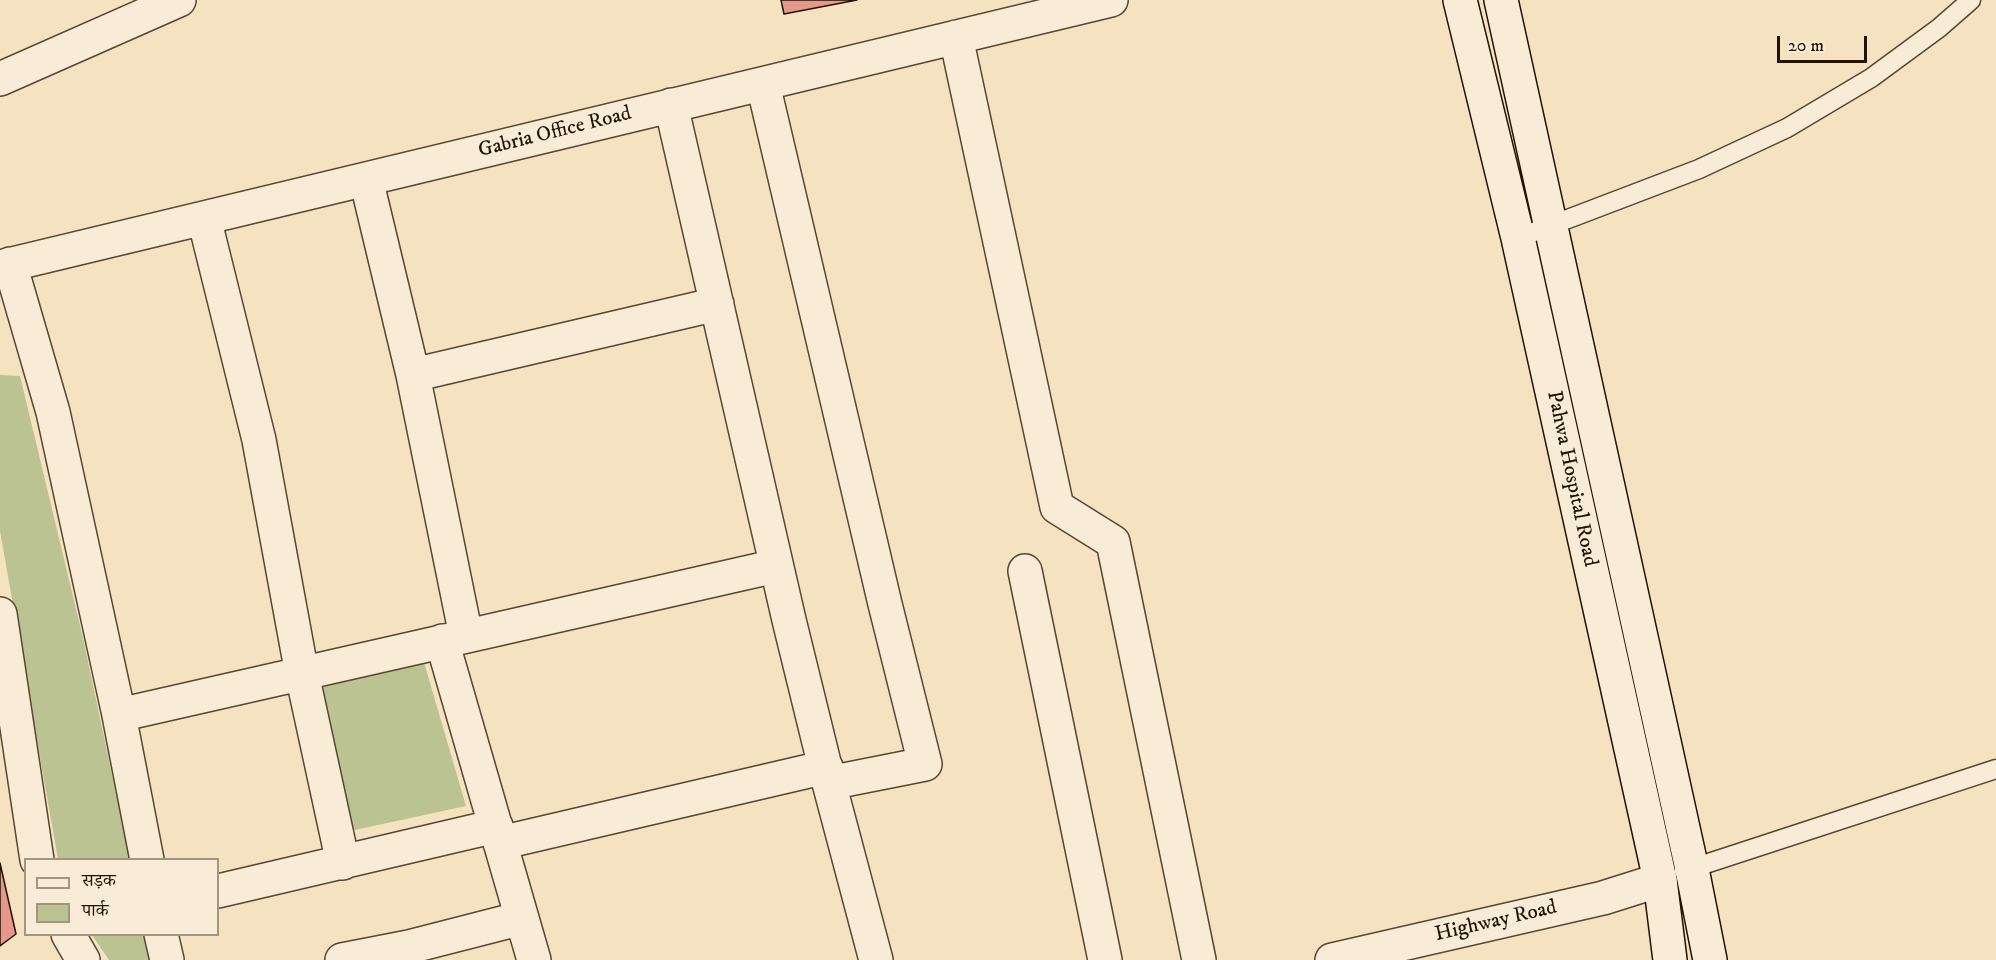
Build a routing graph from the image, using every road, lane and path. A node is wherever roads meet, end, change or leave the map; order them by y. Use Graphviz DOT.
graph roads {
  1 [pos="179,0"];
  2 [pos="1111,0"];
  3 [pos="1460,0"];
  4 [pos="1501,0"];
  5 [pos="1971,0"];
  6 [pos="956,37"];
  7 [pos="0,80"];
  8 [pos="763,84"];
  9 [pos="671,105"];
  10 [pos="366,179"];
  11 [pos="204,218"];
  12 [pos="1551,226"];
  13 [pos="1518,238"];
  14 [pos="5,265"];
  15 [pos="717,304"];
  16 [pos="413,375"];
  17 [pos="776,566"];
  18 [pos="1025,571"];
  19 [pos="0,614"];
  20 [pos="454,639"];
  21 [pos="302,674"];
  22 [pos="119,716"];
  23 [pos="1996,769"];
  24 [pos="827,775"];
  25 [pos="498,834"];
  26 [pos="37,858"];
  27 [pos="147,858"];
  28 [pos="343,863"];
  29 [pos="1692,869"];
  30 [pos="1660,880"];
  31 [pos="219,891"];
  32 [pos="522,918"];
  33 [pos="69,936"];
  34 [pos="161,936"];
  35 [pos="83,960"];
  36 [pos="166,960"];
  37 [pos="342,960"];
  38 [pos="534,960"];
  39 [pos="876,960"];
  40 [pos="1105,960"];
  41 [pos="1199,960"];
  42 [pos="1332,960"];
  43 [pos="1670,960"];
  44 [pos="1710,960"];
  1 -- 7 [label="street"];
  2 -- 6 [label="street, Gabria Office Road"];
  3 -- 13 [label="street, Pahwa Hospital Road"];
  4 -- 12 [label="street, Pahwa Hospital Road"];
  5 -- 12 [label="lane"];
  6 -- 8 [label="street, Gabria Office Road"];
  6 -- 41 [label="street"];
  8 -- 9 [label="street, Gabria Office Road"];
  8 -- 24 [label="street"];
  9 -- 10 [label="street, Gabria Office Road"];
  9 -- 15 [label="street"];
  10 -- 11 [label="street, Gabria Office Road"];
  10 -- 16 [label="street"];
  11 -- 14 [label="street, Gabria Office Road"];
  11 -- 21 [label="street"];
  12 -- 13 [label="lane"];
  12 -- 29 [label="street, Pahwa Hospital Road"];
  13 -- 30 [label="street, Pahwa Hospital Road"];
  14 -- 22 [label="street"];
  15 -- 16 [label="street"];
  15 -- 17 [label="street"];
  16 -- 20 [label="street"];
  17 -- 20 [label="street"];
  17 -- 24 [label="street"];
  18 -- 40 [label="street"];
  19 -- 26 [label="street"];
  20 -- 21 [label="street"];
  20 -- 25 [label="street"];
  21 -- 22 [label="street"];
  21 -- 28 [label="street"];
  22 -- 27 [label="street"];
  23 -- 29 [label="lane"];
  24 -- 25 [label="street"];
  24 -- 39 [label="street"];
  25 -- 28 [label="street"];
  25 -- 32 [label="street"];
  28 -- 31 [label="street"];
  29 -- 30 [label="lane"];
  29 -- 44 [label="street, Pahwa Hospital Road"];
  30 -- 42 [label="street, Highway Road"];
  30 -- 43 [label="street, Pahwa Hospital Road"];
  32 -- 37 [label="street"];
  32 -- 38 [label="street"];
  33 -- 35 [label="street"];
  34 -- 36 [label="street"];
}
